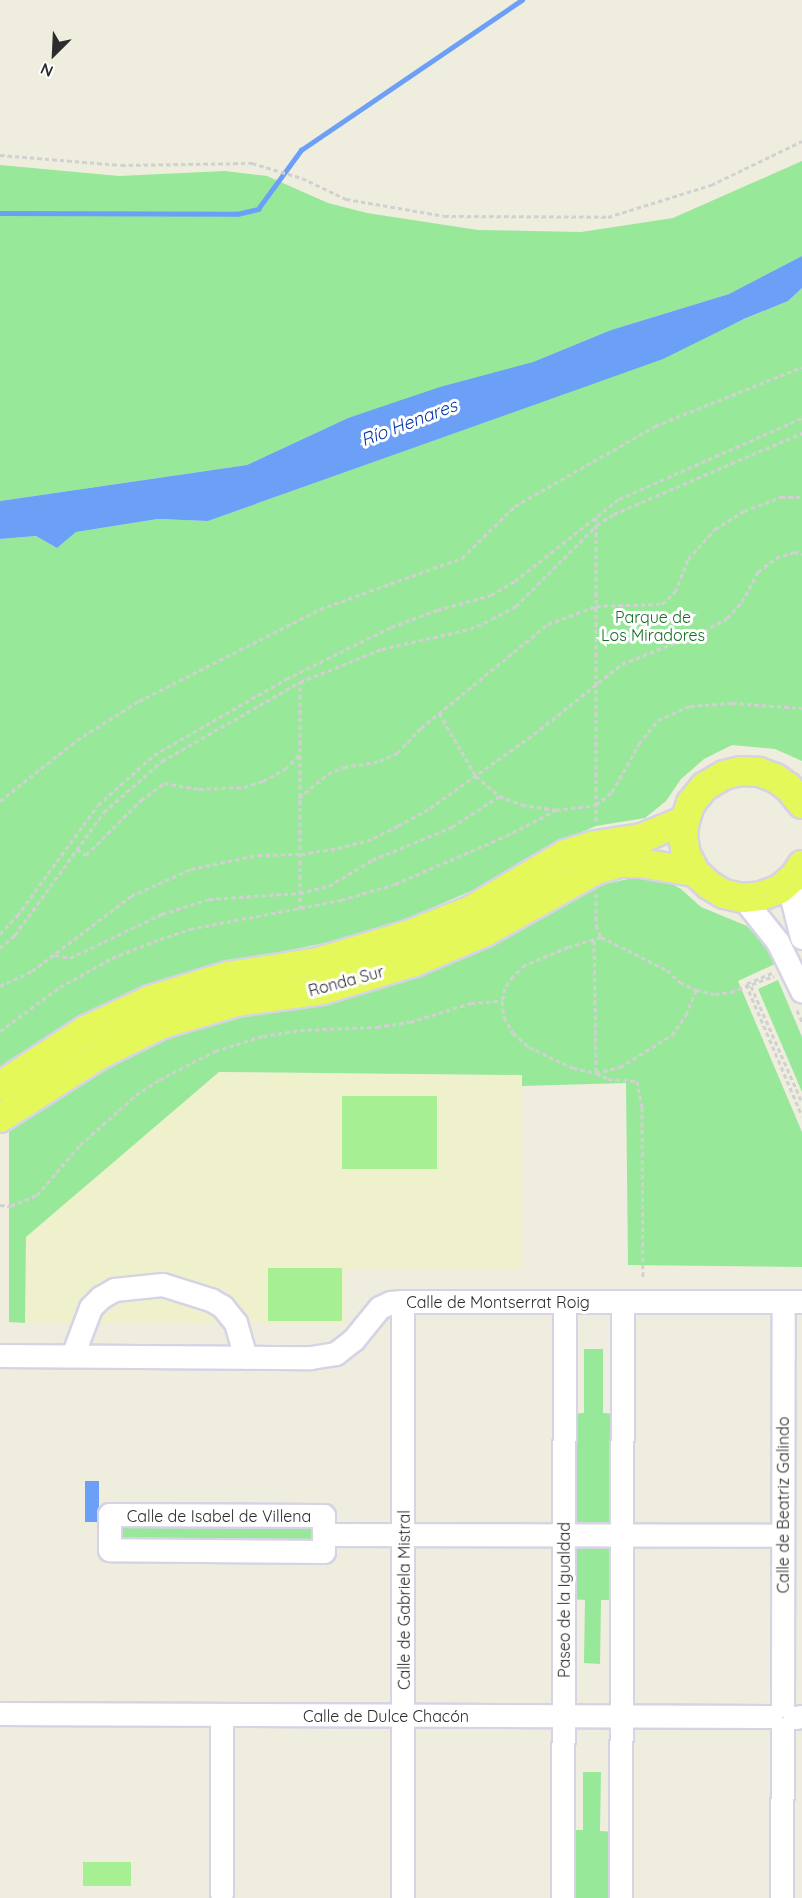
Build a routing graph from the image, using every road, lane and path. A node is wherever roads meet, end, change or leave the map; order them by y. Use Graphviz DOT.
graph roads {
  1 [pos="802,141"];
  2 [pos="0,155"];
  3 [pos="802,367"];
  4 [pos="802,418"];
  5 [pos="802,433"];
  6 [pos="802,497"];
  7 [pos="596,517"];
  8 [pos="597,525"];
  9 [pos="802,554"];
  10 [pos="596,606"];
  11 [pos="300,682"];
  12 [pos="597,684"];
  13 [pos="802,708"];
  14 [pos="439,713"];
  15 [pos="299,755"];
  16 [pos="476,776"];
  17 [pos="797,792"];
  18 [pos="499,796"];
  19 [pos="299,798"];
  20 [pos="0,801"];
  21 [pos="596,805"];
  22 [pos="556,810"];
  23 [pos="685,820"];
  24 [pos="77,849"];
  25 [pos="301,854"];
  26 [pos="596,857"];
  27 [pos="798,870"];
  28 [pos="695,872"];
  29 [pos="300,893"];
  30 [pos="743,898"];
  31 [pos="300,909"];
  32 [pos="0,934"];
  33 [pos="601,937"];
  34 [pos="802,938"];
  35 [pos="594,940"];
  36 [pos="0,948"];
  37 [pos="55,955"];
  38 [pos="0,986"];
  39 [pos="748,986"];
  40 [pos="696,990"];
  41 [pos="802,991"];
  42 [pos="502,1001"];
  43 [pos="0,1031"];
  44 [pos="596,1073"];
  45 [pos="0,1086"];
  46 [pos="802,1102"];
  47 [pos="802,1116"];
  48 [pos="0,1118"];
  49 [pos="0,1205"];
  50 [pos="643,1277"];
  51 [pos="403,1302"];
  52 [pos="565,1302"];
  53 [pos="623,1303"];
  54 [pos="793,1303"];
  55 [pos="0,1356"];
  56 [pos="73,1356"];
  57 [pos="246,1358"];
  58 [pos="793,1506"];
  59 [pos="404,1534"];
  60 [pos="564,1534"];
  61 [pos="622,1534"];
  62 [pos="324,1535"];
  63 [pos="783,1536"];
  64 [pos="0,1714"];
  65 [pos="222,1715"];
  66 [pos="404,1716"];
  67 [pos="564,1717"];
  68 [pos="621,1717"];
  69 [pos="787,1717"];
  70 [pos="221,1897"];
  71 [pos="403,1898"];
  72 [pos="563,1898"];
  73 [pos="621,1898"];
  74 [pos="782,1898"];
  1 -- 2 [label="path"];
  3 -- 20 [label="path"];
  4 -- 7 [label="path"];
  5 -- 8 [label="path"];
  6 -- 10 [label="path"];
  7 -- 8 [label="path"];
  7 -- 32 [label="path"];
  8 -- 10 [label="path"];
  8 -- 11 [label="path"];
  9 -- 12 [label="path"];
  10 -- 12 [label="path"];
  10 -- 14 [label="path"];
  11 -- 15 [label="path"];
  11 -- 24 [label="path"];
  12 -- 16 [label="path"];
  12 -- 21 [label="path"];
  13 -- 21 [label="path"];
  14 -- 16 [label="path"];
  14 -- 19 [label="path"];
  15 -- 19 [label="path"];
  15 -- 24 [label="path"];
  16 -- 18 [label="path"];
  16 -- 25 [label="path"];
  17 -- 23 [label="main road"];
  18 -- 22 [label="path"];
  18 -- 29 [label="path"];
  19 -- 25 [label="path"];
  21 -- 22 [label="path"];
  21 -- 26 [label="path"];
  22 -- 31 [label="path"];
  23 -- 26 [label="main road, Ronda Sur"];
  23 -- 28 [label="main road"];
  24 -- 36 [label="path"];
  25 -- 29 [label="path"];
  25 -- 37 [label="path"];
  26 -- 28 [label="main road, Ronda Sur"];
  26 -- 33 [label="path"];
  26 -- 45 [label="main road, Ronda Sur"];
  26 -- 48 [label="main road, Ronda Sur"];
  27 -- 30 [label="main road"];
  27 -- 34 [label="street"];
  28 -- 30 [label="main road, Ronda Sur"];
  29 -- 31 [label="path"];
  29 -- 37 [label="path"];
  30 -- 41 [label="street"];
  31 -- 43 [label="path"];
  33 -- 35 [label="path"];
  33 -- 40 [label="path"];
  35 -- 42 [label="path"];
  35 -- 44 [label="path"];
  37 -- 38 [label="path"];
  39 -- 40 [label="path"];
  39 -- 46 [label="path"];
  39 -- 47 [label="path"];
  40 -- 44 [label="path"];
  42 -- 44 [label="path"];
  42 -- 49 [label="path"];
  44 -- 50 [label="path"];
  51 -- 52 [label="street, Calle de Montserrat Roig"];
  51 -- 57 [label="street, Calle de Montserrat Roig"];
  51 -- 59 [label="street, Calle de Gabriela Mistral"];
  52 -- 53 [label="street, Calle de Montserrat Roig"];
  52 -- 60 [label="street, Paseo de la Igualdad"];
  53 -- 54 [label="street, Calle de Montserrat Roig"];
  53 -- 61 [label="street"];
  54 -- 58 [label="street, Calle de Beatriz Galindo"];
  55 -- 56 [label="street, Calle de Montserrat Roig"];
  56 -- 57 [label="street, Calle de Montserrat Roig"];
  56 -- 57 [label="street"];
  58 -- 63 [label="street, Calle de Beatriz Galindo"];
  59 -- 60 [label="street, Calle de Isabel de Villena"];
  59 -- 62 [label="street, Calle de Isabel de Villena"];
  59 -- 66 [label="street, Calle de Gabriela Mistral"];
  60 -- 61 [label="street, Calle de Isabel de Villena"];
  60 -- 67 [label="street, Paseo de la Igualdad"];
  61 -- 63 [label="street, Calle de Isabel de Villena"];
  61 -- 68 [label="street"];
  62 -- 62 [label="street, Calle de Isabel de Villena"];
  63 -- 69 [label="street, Calle de Beatriz Galindo"];
  64 -- 65 [label="street, Calle de Dulce Chacón"];
  65 -- 66 [label="street, Calle de Dulce Chacón"];
  65 -- 70 [label="street"];
  66 -- 67 [label="street, Calle de Dulce Chacón"];
  66 -- 71 [label="street, Calle de Gabriela Mistral"];
  67 -- 68 [label="street, Calle de Dulce Chacón"];
  67 -- 72 [label="street, Paseo de la Igualdad"];
  68 -- 69 [label="street, Calle de Dulce Chacón"];
  68 -- 73 [label="street"];
  69 -- 74 [label="street, Calle de Beatriz Galindo"];
}
